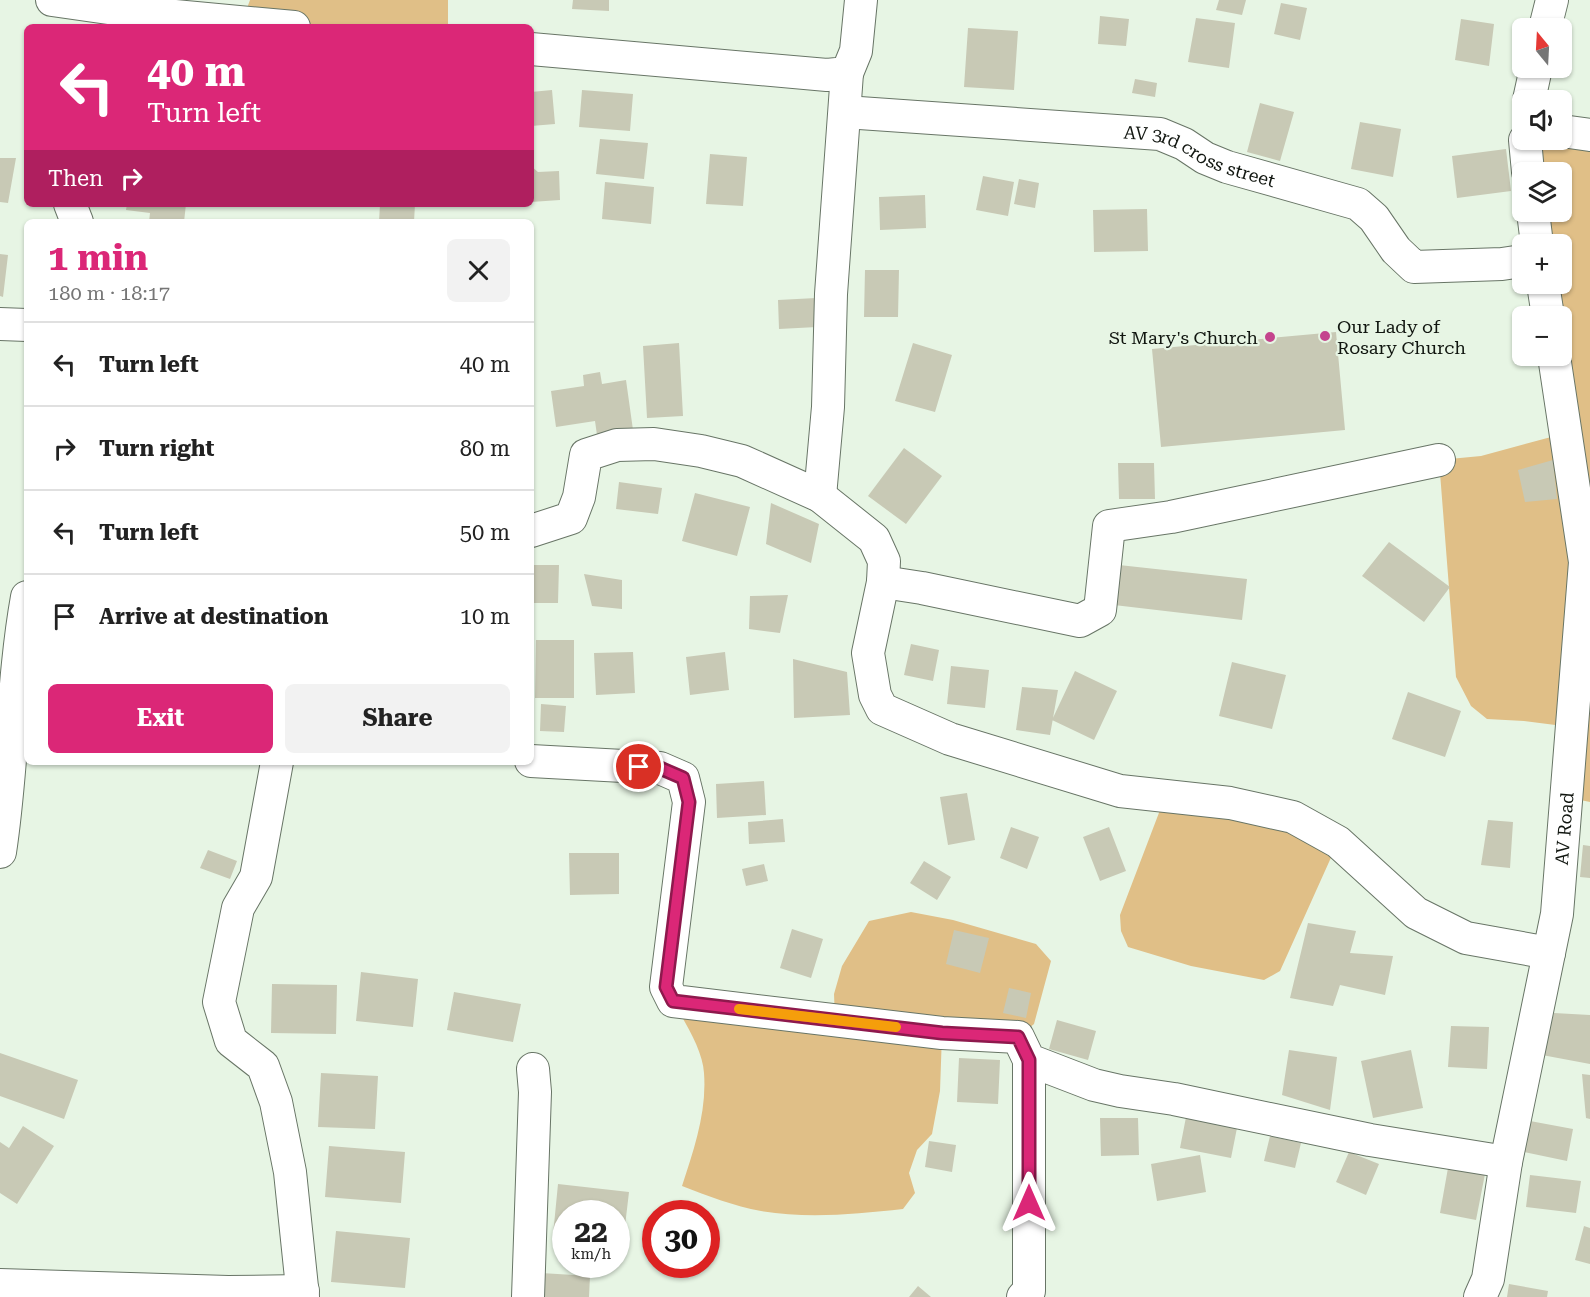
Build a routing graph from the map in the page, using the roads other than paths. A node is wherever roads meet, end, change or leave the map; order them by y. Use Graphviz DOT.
graph roads {
  1 [pos="46,0"];
  2 [pos="52,0"];
  3 [pos="861,0"];
  4 [pos="1552,0"];
  5 [pos="1548,18"];
  6 [pos="49,24"];
  7 [pos="262,24"];
  8 [pos="534,49"];
  9 [pos="847,73"];
  10 [pos="845,112"];
  11 [pos="1572,132"];
  12 [pos="1590,135"];
  13 [pos="1512,262"];
  14 [pos="0,324"];
  15 [pos="24,325"];
  16 [pos="1556,366"];
  17 [pos="1439,460"];
  18 [pos="820,496"];
  19 [pos="534,530"];
  20 [pos="1588,562"];
  21 [pos="883,582"];
  22 [pos="24,622"];
  23 [pos="534,761"];
  24 [pos="276,765"];
  25 [pos="0,852"];
  26 [pos="1549,953"];
  27 [pos="1029,1060"];
  28 [pos="533,1069"];
  29 [pos="1506,1162"];
  30 [pos="0,1285"];
  31 [pos="303,1294"];
  32 [pos="528,1297"];
  33 [pos="1023,1297"];
  34 [pos="1480,1297"];
  1 -- 6 [label="street"];
  2 -- 7 [label="street"];
  3 -- 9 [label="street"];
  4 -- 5 [label="street"];
  8 -- 9 [label="street"];
  9 -- 10 [label="street"];
  10 -- 13 [label="street, AV 3rd cross street"];
  10 -- 18 [label="street"];
  11 -- 12 [label="street"];
  14 -- 15 [label="street"];
  16 -- 20 [label="street, AV Road"];
  17 -- 21 [label="street"];
  18 -- 19 [label="street"];
  18 -- 21 [label="street"];
  20 -- 26 [label="street, AV Road"];
  21 -- 26 [label="street"];
  22 -- 25 [label="street"];
  23 -- 27 [label="street"];
  24 -- 31 [label="street"];
  26 -- 29 [label="street, AV Road"];
  27 -- 29 [label="street"];
  27 -- 33 [label="street"];
  28 -- 32 [label="street"];
  29 -- 34 [label="street, AV Road"];
  30 -- 31 [label="street"];
}
